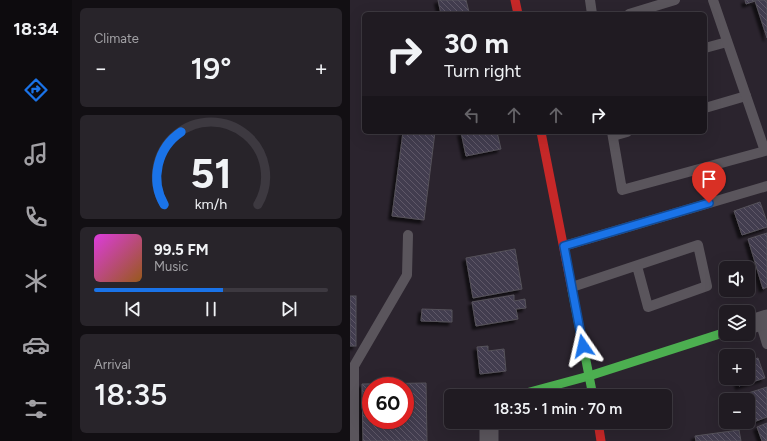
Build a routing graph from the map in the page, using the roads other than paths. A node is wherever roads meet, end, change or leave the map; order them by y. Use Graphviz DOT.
graph roads {
  1 [pos="515,0"];
  2 [pos="590,0"];
  3 [pos="675,0"];
  4 [pos="713,0"];
  5 [pos="518,12"];
  6 [pos="592,12"];
  7 [pos="636,12"];
  8 [pos="727,42"];
  9 [pos="707,47"];
  10 [pos="746,96"];
  11 [pos="707,107"];
  12 [pos="541,134"];
  13 [pos="613,134"];
  14 [pos="767,186"];
  15 [pos="408,234"];
  16 [pos="564,246"];
  17 [pos="637,266"];
  18 [pos="572,287"];
  19 [pos="758,322"];
  20 [pos="719,334"];
  21 [pos="767,344"];
  22 [pos="589,376"];
  23 [pos="541,389"];
  24 [pos="592,389"];
  25 [pos="489,429"];
  26 [pos="599,429"];
  27 [pos="354,441"];
  28 [pos="489,441"];
  29 [pos="601,441"];
  1 -- 5 [label="main road"];
  2 -- 6 [label="lane"];
  3 -- 7 [label="lane"];
  4 -- 8 [label="lane"];
  8 -- 9 [label="lane"];
  8 -- 10 [label="lane"];
  10 -- 11 [label="lane"];
  10 -- 13 [label="lane"];
  12 -- 16 [label="main road"];
  14 -- 16 [label="lane"];
  15 -- 27 [label="lane"];
  16 -- 18 [label="main road"];
  17 -- 17 [label="lane"];
  17 -- 18 [label="lane"];
  18 -- 22 [label="main road"];
  19 -- 21 [label="lane"];
  20 -- 22 [label="main road"];
  22 -- 23 [label="main road"];
  22 -- 24 [label="main road"];
  25 -- 28 [label="street"];
  26 -- 29 [label="main road"];
}
